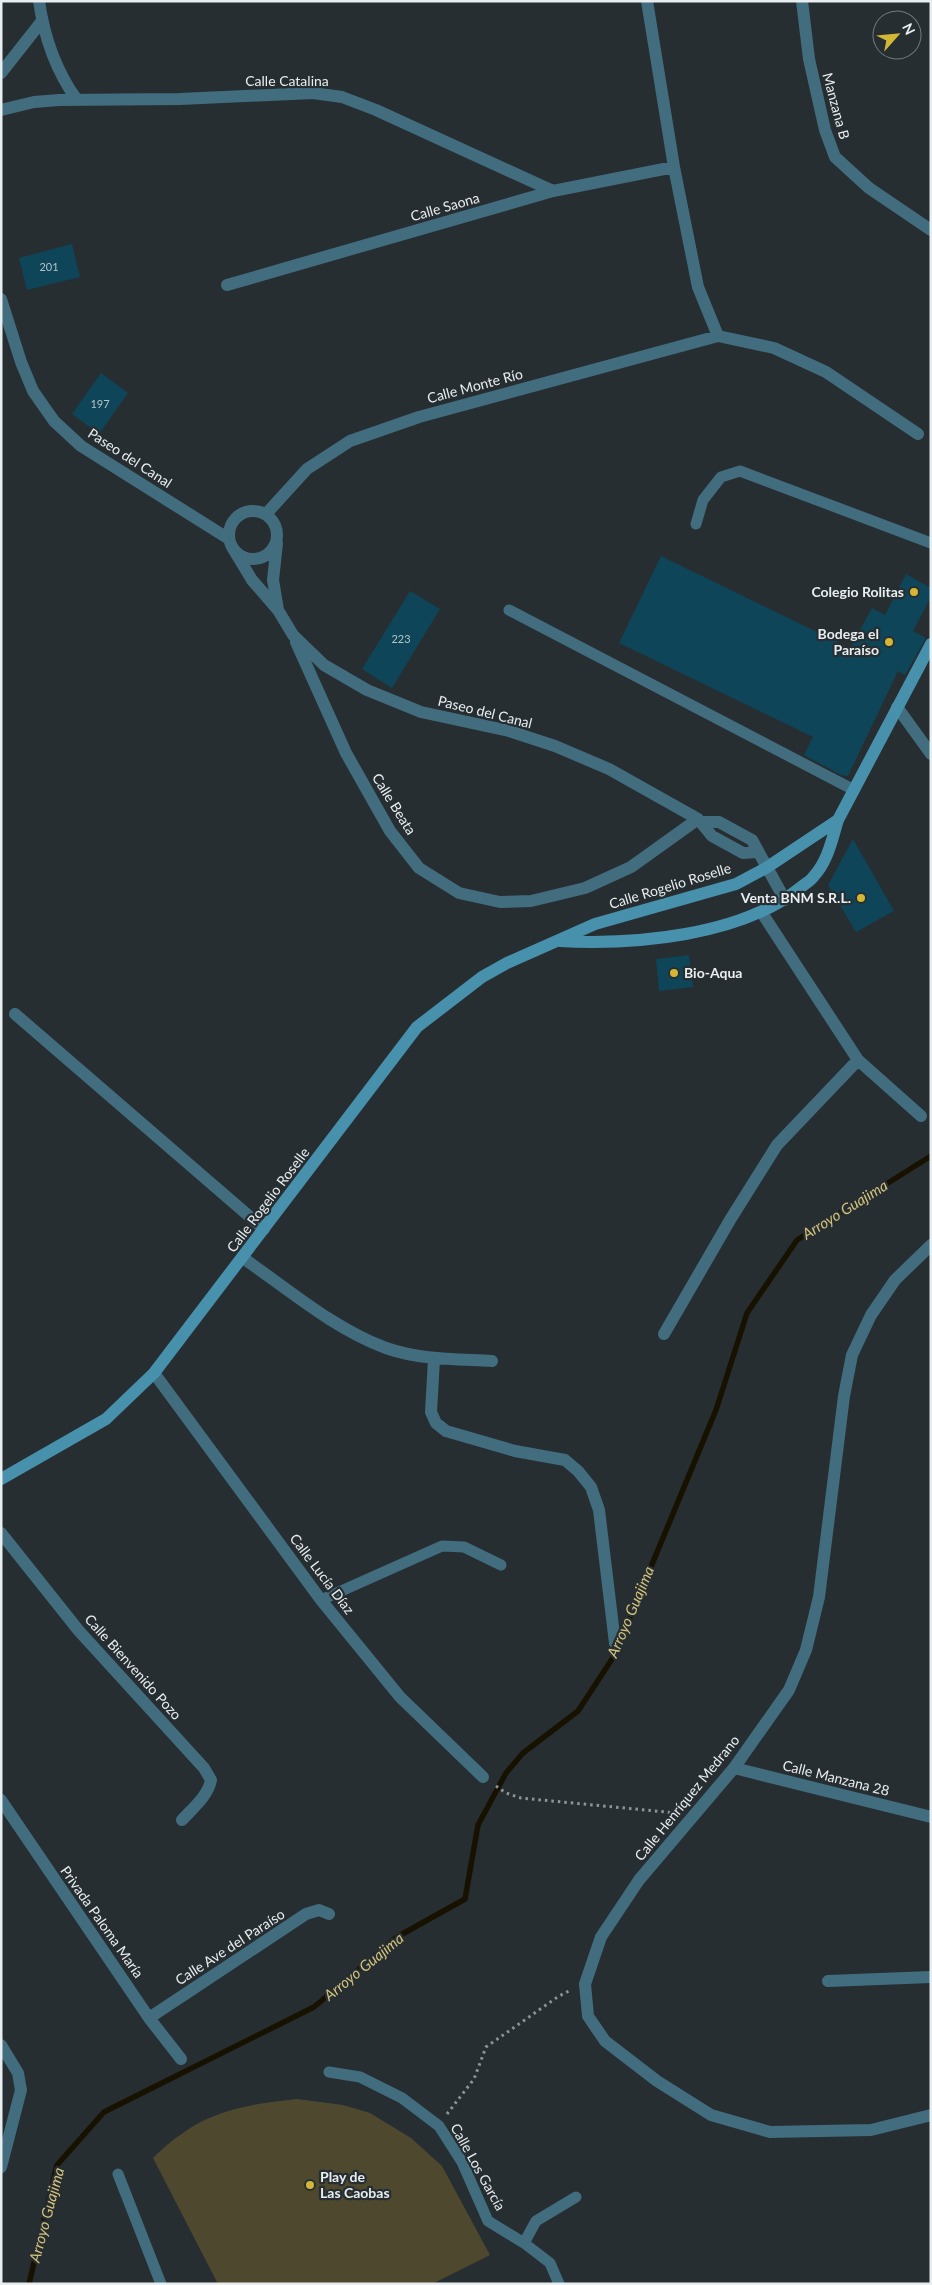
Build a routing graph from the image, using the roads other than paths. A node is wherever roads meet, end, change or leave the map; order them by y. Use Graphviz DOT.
graph roads {
  1 [pos="39,1"];
  2 [pos="647,1"];
  3 [pos="802,1"];
  4 [pos="42,21"];
  5 [pos="1,73"];
  6 [pos="77,100"];
  7 [pos="1,110"];
  8 [pos="674,167"];
  9 [pos="553,191"];
  10 [pos="931,230"];
  11 [pos="226,285"];
  12 [pos="1,300"];
  13 [pos="718,336"];
  14 [pos="918,434"];
  15 [pos="266,514"];
  16 [pos="696,524"];
  17 [pos="277,542"];
  18 [pos="230,543"];
  19 [pos="931,543"];
  20 [pos="278,610"];
  21 [pos="509,610"];
  22 [pos="293,635"];
  23 [pos="931,644"];
  24 [pos="897,707"];
  25 [pos="931,754"];
  26 [pos="854,790"];
  27 [pos="700,820"];
  28 [pos="838,820"];
  29 [pos="766,868"];
  30 [pos="785,900"];
  31 [pos="762,913"];
  32 [pos="558,941"];
  33 [pos="15,1014"];
  34 [pos="858,1060"];
  35 [pos="921,1116"];
  36 [pos="264,1229"];
  37 [pos="931,1245"];
  38 [pos="243,1258"];
  39 [pos="664,1334"];
  40 [pos="434,1359"];
  41 [pos="492,1361"];
  42 [pos="154,1373"];
  43 [pos="1,1479"];
  44 [pos="1,1534"];
  45 [pos="500,1566"];
  46 [pos="321,1600"];
  47 [pos="615,1643"];
  48 [pos="734,1768"];
  49 [pos="483,1777"];
  50 [pos="1,1800"];
  51 [pos="931,1817"];
  52 [pos="182,1820"];
  53 [pos="329,1914"];
  54 [pos="931,1976"];
  55 [pos="828,1981"];
  56 [pos="149,2018"];
  57 [pos="1,2045"];
  58 [pos="181,2058"];
  59 [pos="329,2072"];
  60 [pos="931,2115"];
  61 [pos="1,2166"];
  62 [pos="118,2174"];
  63 [pos="576,2197"];
  64 [pos="524,2243"];
  65 [pos="161,2284"];
  66 [pos="559,2284"];
  1 -- 4 [label="street"];
  2 -- 8 [label="street"];
  3 -- 10 [label="street, Manzana B"];
  4 -- 5 [label="street"];
  4 -- 6 [label="street"];
  6 -- 7 [label="street, Calle Catalina"];
  6 -- 9 [label="street, Calle Catalina"];
  8 -- 9 [label="street, Calle Saona"];
  8 -- 13 [label="street"];
  9 -- 11 [label="street, Calle Saona"];
  12 -- 18 [label="street, Paseo del Canal"];
  13 -- 14 [label="street, Calle Monte Río"];
  13 -- 15 [label="street, Calle Monte Río"];
  15 -- 17 [label="street"];
  15 -- 18 [label="street"];
  16 -- 19 [label="lane"];
  17 -- 18 [label="street"];
  17 -- 20 [label="street, Paseo del Canal"];
  18 -- 20 [label="street, Paseo del Canal"];
  20 -- 22 [label="street, Paseo del Canal"];
  21 -- 26 [label="lane"];
  22 -- 27 [label="street, Paseo del Canal"];
  22 -- 27 [label="street, Calle Beata"];
  23 -- 24 [label="street, Calle Rogelio Roselle"];
  24 -- 25 [label="street"];
  24 -- 26 [label="street, Calle Rogelio Roselle"];
  26 -- 28 [label="street, Calle Rogelio Roselle"];
  27 -- 29 [label="street, Paseo del Canal"];
  28 -- 29 [label="street, Calle Rogelio Roselle"];
  28 -- 30 [label="street, Calle Rogelio Roselle"];
  29 -- 30 [label="street, Paseo del Canal"];
  29 -- 32 [label="street, Calle Rogelio Roselle"];
  30 -- 31 [label="street, Calle Rogelio Roselle"];
  31 -- 32 [label="street, Calle Rogelio Roselle"];
  31 -- 34 [label="street"];
  32 -- 36 [label="street, Calle Rogelio Roselle"];
  33 -- 36 [label="street"];
  34 -- 35 [label="street"];
  34 -- 39 [label="street"];
  36 -- 38 [label="street, Calle Rogelio Roselle"];
  37 -- 48 [label="street, Calle Henríquez Medrano"];
  38 -- 40 [label="street"];
  38 -- 42 [label="street, Calle Rogelio Roselle"];
  40 -- 41 [label="street"];
  40 -- 47 [label="street"];
  42 -- 43 [label="street, Calle Rogelio Roselle"];
  42 -- 46 [label="street, Calle Lucía Díaz"];
  44 -- 52 [label="street, Calle Bienvenido Pozo"];
  45 -- 46 [label="lane"];
  46 -- 49 [label="street, Calle Lucía Díaz"];
  48 -- 51 [label="street, Calle Manzana 28"];
  48 -- 60 [label="street, Calle Henríquez Medrano"];
  50 -- 56 [label="street, Privada Paloma María"];
  53 -- 56 [label="street, Calle Ave del Paraíso"];
  54 -- 55 [label="street"];
  56 -- 58 [label="street, Privada Paloma María"];
  57 -- 61 [label="street"];
  59 -- 64 [label="lane, Calle Los García"];
  62 -- 65 [label="lane"];
  63 -- 64 [label="lane"];
  64 -- 66 [label="lane, Calle Los García"];
}
